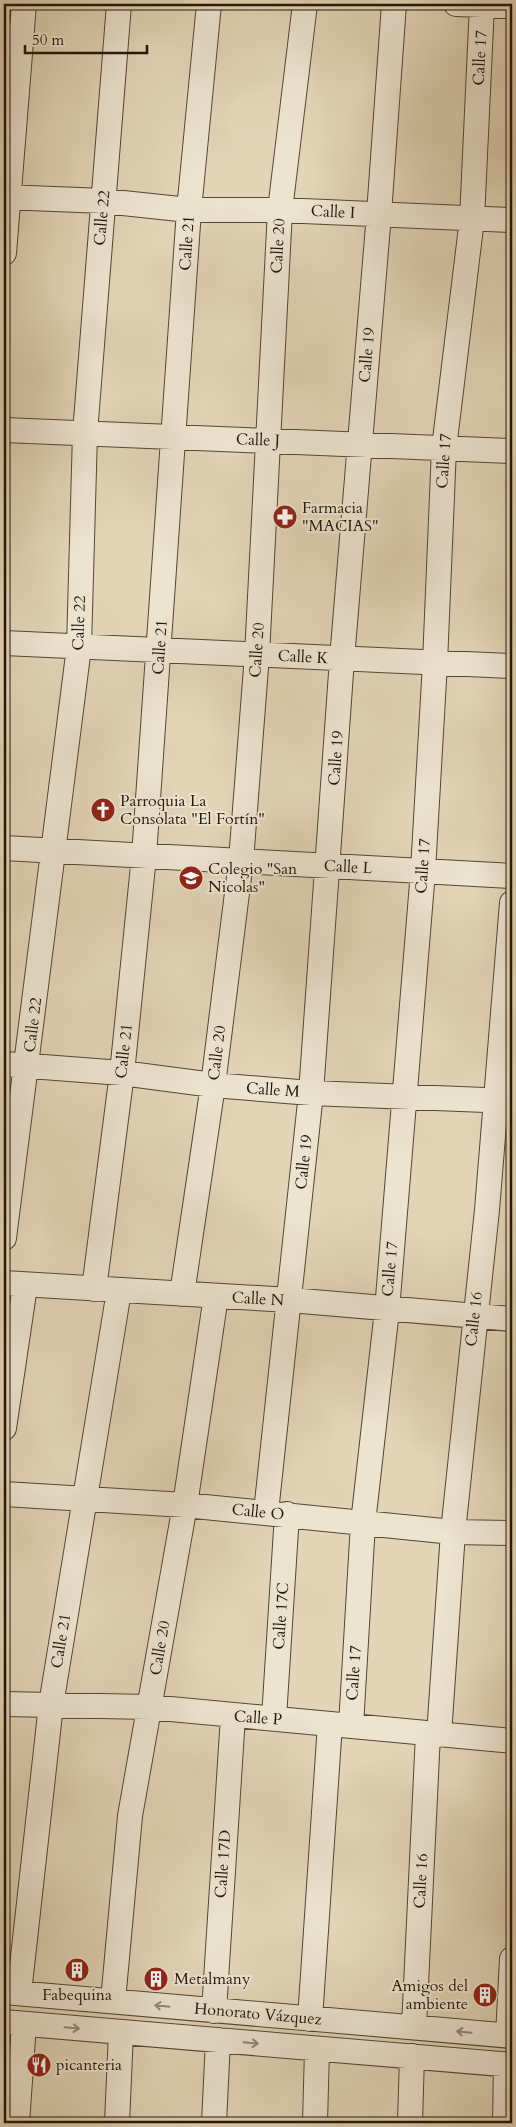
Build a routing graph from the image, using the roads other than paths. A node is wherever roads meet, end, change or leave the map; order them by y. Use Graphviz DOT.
graph roads {
  1 [pos="24,4"];
  2 [pos="119,4"];
  3 [pos="209,4"];
  4 [pos="305,4"];
  5 [pos="394,4"];
  6 [pos="456,4"];
  7 [pos="482,5"];
  8 [pos="512,6"];
  9 [pos="6,197"];
  10 [pos="104,201"];
  11 [pos="189,210"];
  12 [pos="280,210"];
  13 [pos="379,214"];
  14 [pos="472,218"];
  15 [pos="512,220"];
  16 [pos="4,253"];
  17 [pos="4,430"];
  18 [pos="84,433"];
  19 [pos="175,437"];
  20 [pos="268,441"];
  21 [pos="360,445"];
  22 [pos="444,448"];
  23 [pos="512,451"];
  24 [pos="4,643"];
  25 [pos="79,647"];
  26 [pos="160,650"];
  27 [pos="257,655"];
  28 [pos="342,659"];
  29 [pos="435,663"];
  30 [pos="512,666"];
  31 [pos="4,848"];
  32 [pos="55,851"];
  33 [pos="144,856"];
  34 [pos="241,861"];
  35 [pos="329,866"];
  36 [pos="423,871"];
  37 [pos="512,876"];
  38 [pos="512,903"];
  39 [pos="4,1064"];
  40 [pos="27,1066"];
  41 [pos="122,1073"];
  42 [pos="213,1085"];
  43 [pos="311,1093"];
  44 [pos="404,1095"];
  45 [pos="505,1100"];
  46 [pos="4,1238"];
  47 [pos="15,1284"];
  48 [pos="94,1290"];
  49 [pos="119,1291"];
  50 [pos="182,1294"];
  51 [pos="216,1296"];
  52 [pos="290,1300"];
  53 [pos="387,1310"];
  54 [pos="474,1316"];
  55 [pos="512,1319"];
  56 [pos="4,1428"];
  57 [pos="4,1494"];
  58 [pos="85,1499"];
  59 [pos="185,1505"];
  60 [pos="277,1513"];
  61 [pos="363,1523"];
  62 [pos="453,1532"];
  63 [pos="512,1533"];
  64 [pos="4,1704"];
  65 [pos="51,1705"];
  66 [pos="149,1707"];
  67 [pos="233,1716"];
  68 [pos="274,1718"];
  69 [pos="340,1725"];
  70 [pos="433,1734"];
  71 [pos="512,1741"];
  72 [pos="512,1959"];
  73 [pos="12,1993"];
  74 [pos="113,2001"];
  75 [pos="214,2011"];
  76 [pos="310,2019"];
  77 [pos="14,2023"];
  78 [pos="414,2028"];
  79 [pos="121,2032"];
  80 [pos="510,2036"];
  81 [pos="218,2040"];
  82 [pos="317,2049"];
  83 [pos="412,2056"];
  84 [pos="509,2064"];
  85 [pos="17,2123"];
  86 [pos="117,2123"];
  87 [pos="214,2123"];
  88 [pos="315,2123"];
  89 [pos="410,2123"];
  90 [pos="505,2123"];
  1 -- 9 [label="street"];
  2 -- 10 [label="street, Calle 22"];
  3 -- 11 [label="street, Calle 21"];
  4 -- 12 [label="street, Calle 20"];
  5 -- 13 [label="street, Calle 19"];
  6 -- 7 [label="street"];
  7 -- 8 [label="street"];
  7 -- 14 [label="street, Calle 17"];
  9 -- 10 [label="street, Calle I"];
  9 -- 16 [label="street"];
  10 -- 11 [label="street, Calle I"];
  10 -- 18 [label="street, Calle 22"];
  11 -- 12 [label="street, Calle I"];
  11 -- 19 [label="street, Calle 21"];
  12 -- 13 [label="street, Calle I"];
  12 -- 20 [label="street, Calle 20"];
  13 -- 14 [label="street, Calle I"];
  13 -- 21 [label="street, Calle 19"];
  14 -- 15 [label="street, Calle I"];
  14 -- 22 [label="street, Calle 17"];
  17 -- 18 [label="street, Calle J"];
  18 -- 19 [label="street, Calle J"];
  18 -- 25 [label="street, Calle 22"];
  19 -- 20 [label="street, Calle J"];
  19 -- 26 [label="street, Calle 21"];
  20 -- 21 [label="street, Calle J"];
  20 -- 27 [label="street, Calle 20"];
  21 -- 22 [label="street, Calle J"];
  21 -- 28 [label="street, Calle 19"];
  22 -- 23 [label="street, Calle J"];
  22 -- 29 [label="street, Calle 17"];
  24 -- 25 [label="street, Calle K"];
  25 -- 26 [label="street, Calle K"];
  25 -- 32 [label="street, Calle 22"];
  26 -- 27 [label="street, Calle K"];
  26 -- 33 [label="street, Calle 21"];
  27 -- 28 [label="street, Calle K"];
  27 -- 34 [label="street, Calle 20"];
  28 -- 29 [label="street, Calle K"];
  28 -- 35 [label="street, Calle 19"];
  29 -- 30 [label="street, Calle K"];
  29 -- 36 [label="street, Calle 17"];
  31 -- 32 [label="street, Calle L"];
  32 -- 33 [label="street, Calle L"];
  32 -- 40 [label="street, Calle 22"];
  33 -- 34 [label="street, Calle L"];
  33 -- 41 [label="street, Calle 21"];
  34 -- 35 [label="street, Calle L"];
  34 -- 42 [label="street, Calle 20"];
  35 -- 36 [label="street, Calle L"];
  35 -- 43 [label="street, Calle 19"];
  36 -- 37 [label="street, Calle L"];
  36 -- 44 [label="street, Calle 17"];
  38 -- 45 [label="street, Calle 16"];
  39 -- 40 [label="street, Calle M"];
  40 -- 41 [label="street, Calle M"];
  40 -- 46 [label="street, Calle 22"];
  41 -- 42 [label="street, Calle M"];
  41 -- 48 [label="street, Calle 21"];
  42 -- 43 [label="street, Calle M"];
  42 -- 50 [label="street, Calle 20"];
  43 -- 44 [label="street, Calle M"];
  43 -- 52 [label="street, Calle 19"];
  44 -- 45 [label="street, Calle M"];
  44 -- 53 [label="street, Calle 17"];
  45 -- 54 [label="street, Calle 16"];
  47 -- 48 [label="street, Calle N"];
  47 -- 56 [label="street"];
  48 -- 49 [label="street, Calle N"];
  49 -- 50 [label="street, Calle N"];
  49 -- 58 [label="street, Calle 21"];
  50 -- 51 [label="street, Calle N"];
  51 -- 52 [label="street, Calle N"];
  51 -- 59 [label="street, Calle 20"];
  52 -- 53 [label="street, Calle N"];
  52 -- 60 [label="street, Calle 19"];
  53 -- 54 [label="street, Calle N"];
  53 -- 61 [label="street, Calle 17"];
  54 -- 55 [label="street, Calle N"];
  54 -- 62 [label="street, Calle 16"];
  57 -- 58 [label="street, Calle O"];
  58 -- 59 [label="street, Calle O"];
  58 -- 65 [label="street, Calle 21"];
  59 -- 60 [label="street, Calle O"];
  59 -- 66 [label="street, Calle 20"];
  60 -- 61 [label="street, Calle O"];
  60 -- 68 [label="street, Calle 17C"];
  61 -- 62 [label="street, Calle O"];
  61 -- 69 [label="street, Calle 17"];
  62 -- 63 [label="street, Calle O"];
  62 -- 70 [label="street, Calle 16"];
  64 -- 65 [label="street, Calle P"];
  65 -- 66 [label="street, Calle P"];
  65 -- 73 [label="street, Calle 21"];
  66 -- 67 [label="street, Calle P"];
  66 -- 74 [label="street, Calle 20"];
  67 -- 68 [label="street, Calle P"];
  67 -- 75 [label="street, Calle 17D"];
  68 -- 69 [label="street, Calle P"];
  69 -- 70 [label="street, Calle P"];
  69 -- 76 [label="street, Calle 17"];
  70 -- 71 [label="street, Calle P"];
  70 -- 78 [label="street, Calle 16"];
  72 -- 80 [label="street"];
  73 -- 74 [label="street, Honorato Vázquez"];
  75 -- 74 [label="street, Honorato Vázquez, one-way"];
  75 -- 76 [label="street, Honorato Vázquez"];
  76 -- 78 [label="street, Honorato Vázquez"];
  77 -- 79 [label="street, Honorato Vázquez, one-way"];
  77 -- 85 [label="street"];
  80 -- 78 [label="street, Honorato Vázquez, one-way"];
  79 -- 81 [label="street, Honorato Vázquez"];
  79 -- 86 [label="street"];
  81 -- 82 [label="street, Honorato Vázquez, one-way"];
  81 -- 87 [label="street"];
  82 -- 83 [label="street, Honorato Vázquez"];
  82 -- 88 [label="street"];
  83 -- 84 [label="street, Honorato Vázquez"];
  83 -- 89 [label="street"];
  84 -- 90 [label="street"];
}
